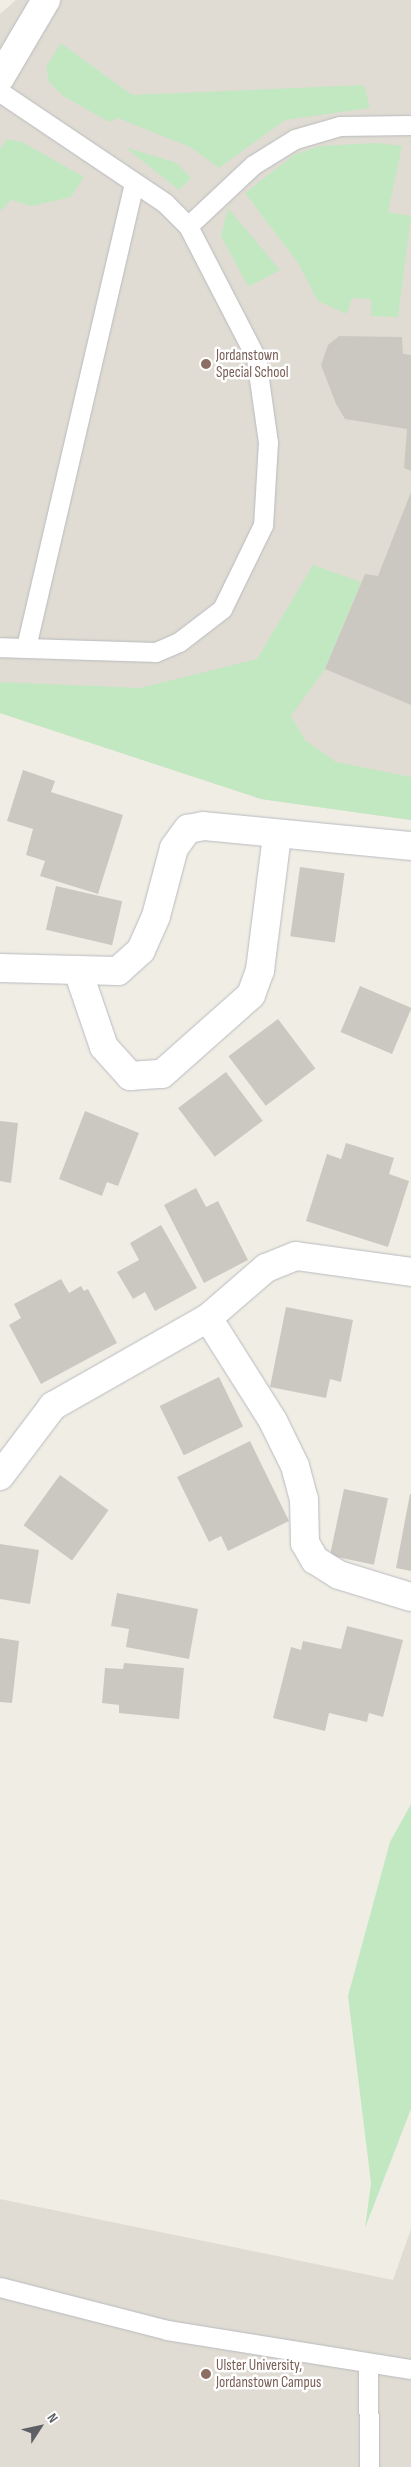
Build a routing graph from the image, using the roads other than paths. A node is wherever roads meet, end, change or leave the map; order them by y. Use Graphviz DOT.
graph roads {
  1 [pos="46,0"];
  2 [pos="0,78"];
  3 [pos="0,92"];
  4 [pos="411,125"];
  5 [pos="134,183"];
  6 [pos="188,226"];
  7 [pos="0,647"];
  8 [pos="26,647"];
  9 [pos="277,835"];
  10 [pos="411,846"];
  11 [pos="0,968"];
  12 [pos="78,971"];
  13 [pos="411,1272"];
  14 [pos="208,1318"];
  15 [pos="0,1476"];
  16 [pos="411,1597"];
  17 [pos="0,2287"];
  18 [pos="368,2364"];
  19 [pos="411,2369"];
  20 [pos="369,2467"];
  1 -- 2 [label="street"];
  3 -- 5 [label="lane"];
  4 -- 6 [label="lane"];
  5 -- 6 [label="lane"];
  5 -- 8 [label="lane"];
  6 -- 8 [label="lane"];
  7 -- 8 [label="lane"];
  9 -- 10 [label="street"];
  9 -- 12 [label="street"];
  9 -- 12 [label="street"];
  11 -- 12 [label="street"];
  13 -- 14 [label="street"];
  14 -- 15 [label="street"];
  14 -- 16 [label="street"];
  17 -- 18 [label="lane"];
  18 -- 19 [label="lane"];
  18 -- 20 [label="lane"];
}
